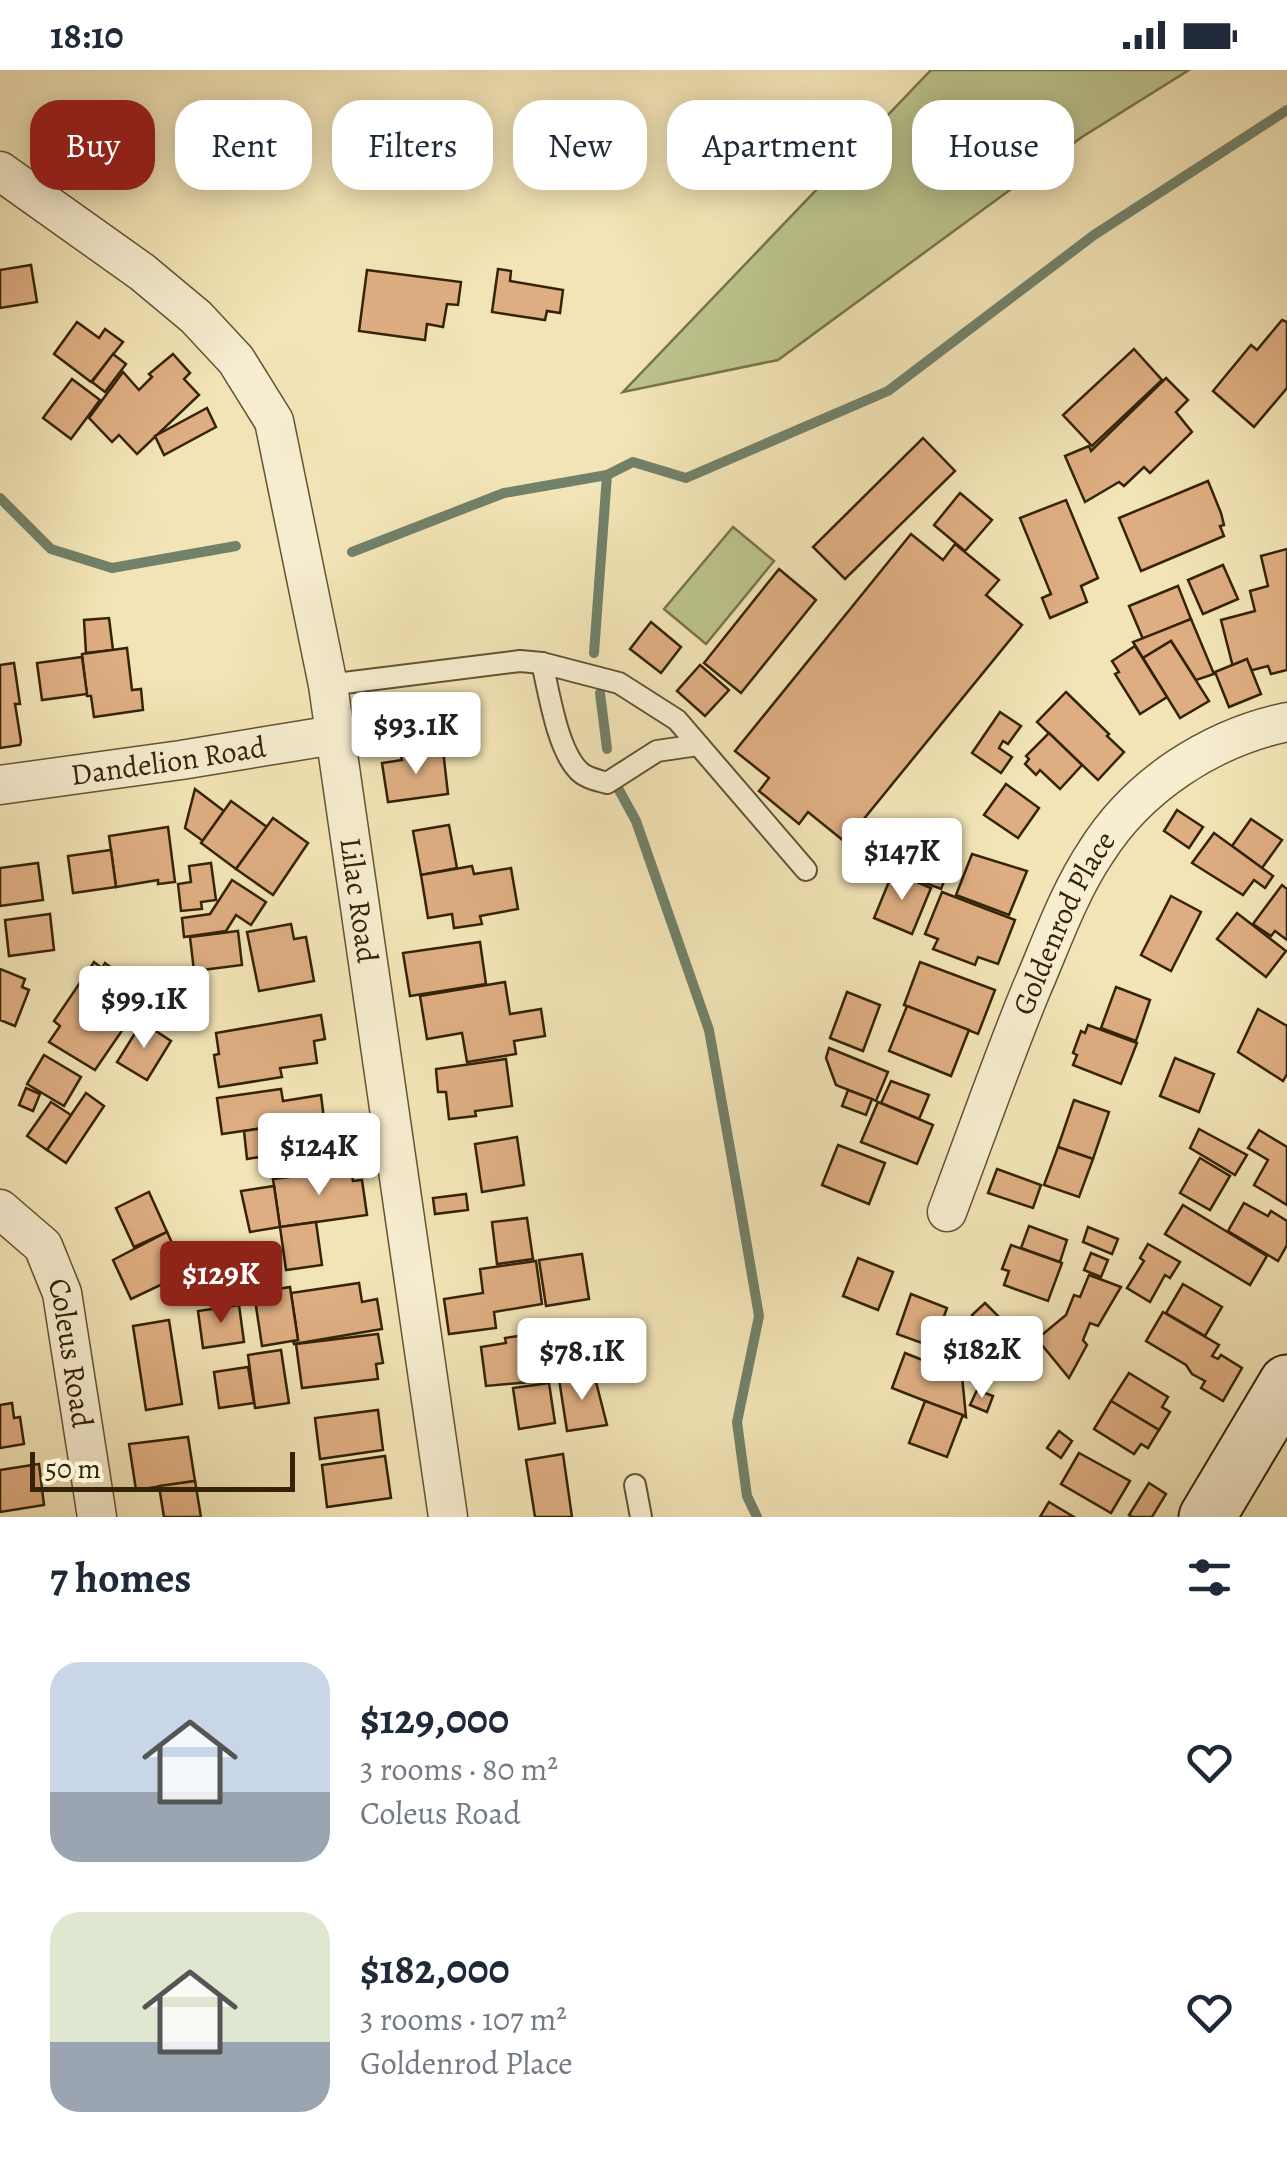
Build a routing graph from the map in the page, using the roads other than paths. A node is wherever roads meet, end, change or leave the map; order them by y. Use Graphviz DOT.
graph roads {
  1 [pos="0,171"];
  2 [pos="542,663"];
  3 [pos="328,684"];
  4 [pos="1287,722"];
  5 [pos="334,735"];
  6 [pos="698,745"];
  7 [pos="0,785"];
  8 [pos="806,870"];
  9 [pos="0,1209"];
  10 [pos="947,1212"];
  11 [pos="1287,1382"];
  12 [pos="635,1485"];
  13 [pos="96,1517"];
  14 [pos="448,1517"];
  15 [pos="642,1517"];
  16 [pos="1207,1517"];
  1 -- 3 [label="street, Lilac Road"];
  2 -- 3 [label="lane"];
  2 -- 6 [label="lane"];
  2 -- 6 [label="lane"];
  3 -- 5 [label="street, Lilac Road"];
  4 -- 10 [label="street, Goldenrod Place"];
  5 -- 7 [label="street, Dandelion Road"];
  5 -- 14 [label="street, Lilac Road"];
  6 -- 8 [label="lane"];
  9 -- 13 [label="street, Coleus Road"];
  11 -- 16 [label="street"];
  12 -- 15 [label="lane"];
}
